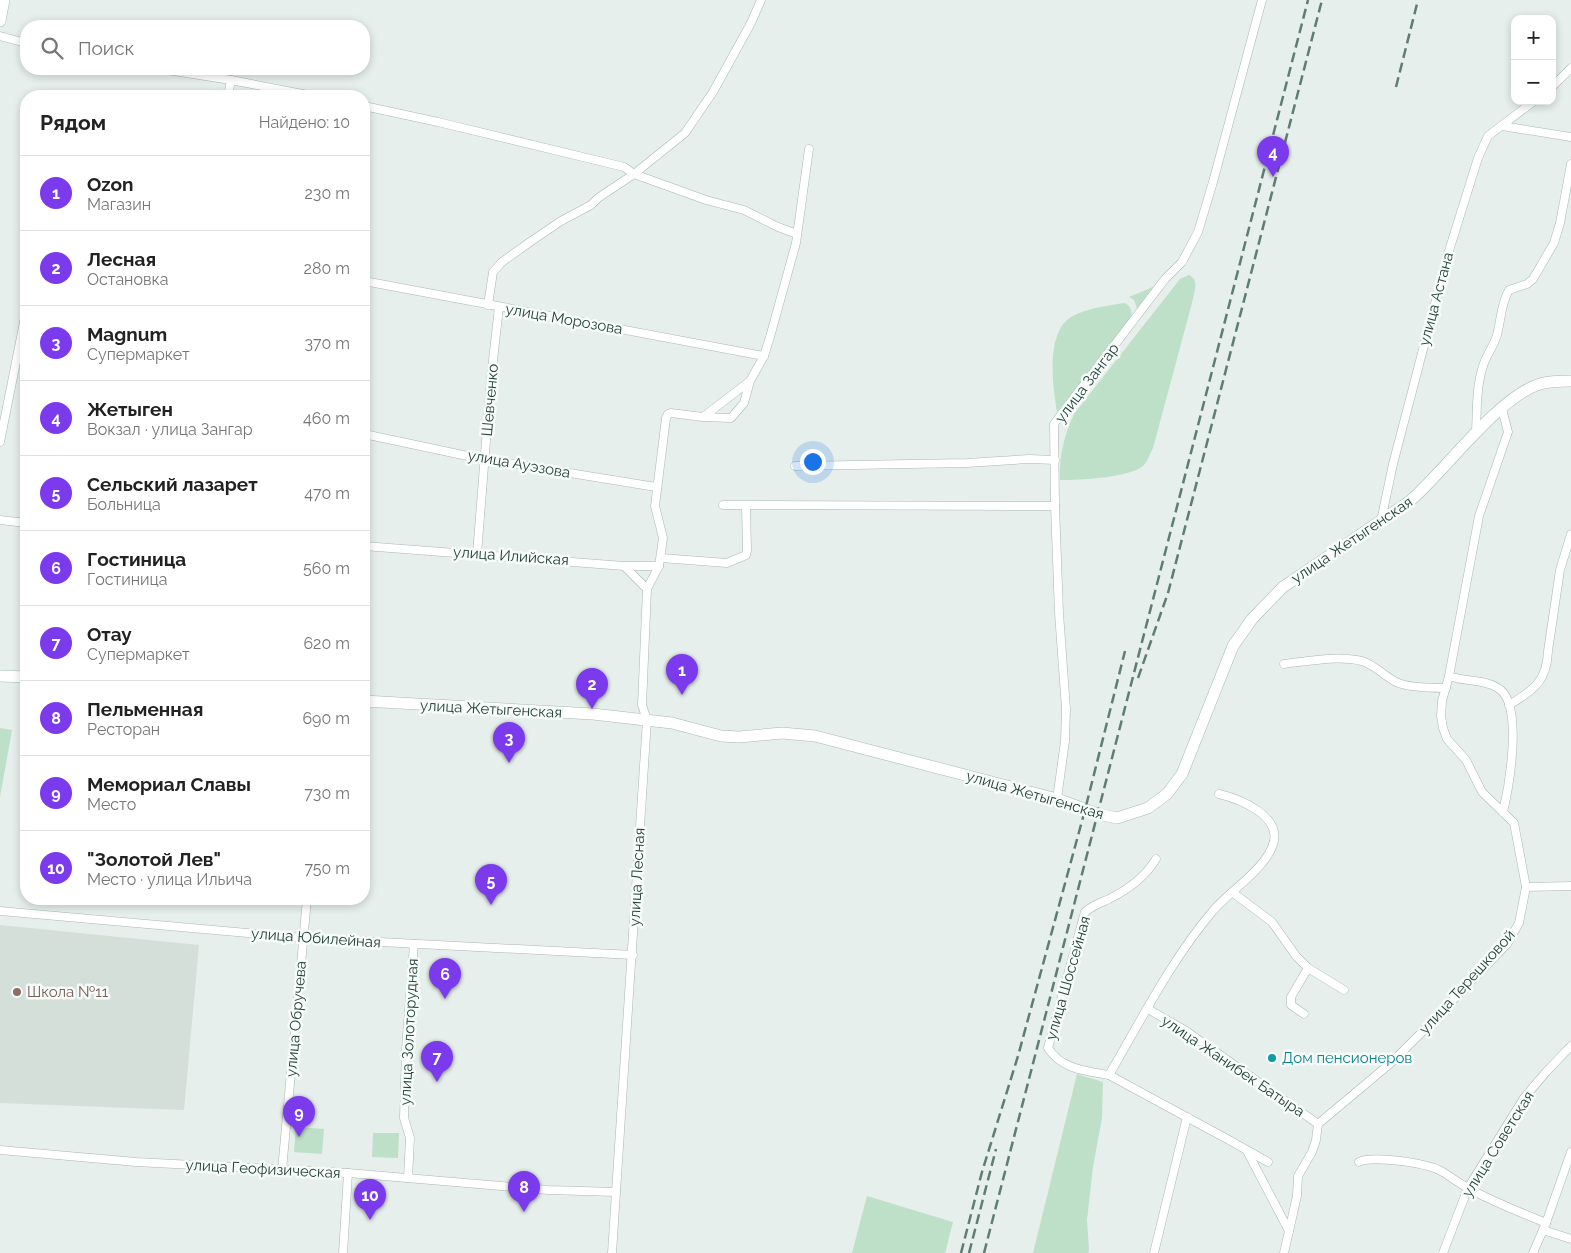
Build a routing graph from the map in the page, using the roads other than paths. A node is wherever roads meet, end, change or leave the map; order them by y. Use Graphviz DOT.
graph roads {
  1 [pos="4,0"];
  2 [pos="761,0"];
  3 [pos="1262,0"];
  4 [pos="0,21"];
  5 [pos="0,36"];
  6 [pos="20,41"];
  7 [pos="1571,68"];
  8 [pos="199,75"];
  9 [pos="231,80"];
  10 [pos="1556,83"];
  11 [pos="229,90"];
  12 [pos="282,90"];
  13 [pos="1529,105"];
  14 [pos="370,107"];
  15 [pos="1502,126"];
  16 [pos="1571,137"];
  17 [pos="809,150"];
  18 [pos="1571,164"];
  19 [pos="634,174"];
  20 [pos="797,234"];
  21 [pos="370,282"];
  22 [pos="488,306"];
  23 [pos="499,307"];
  24 [pos="20,342"];
  25 [pos="17,355"];
  26 [pos="20,356"];
  27 [pos="764,356"];
  28 [pos="750,381"];
  29 [pos="1571,381"];
  30 [pos="1502,409"];
  31 [pos="702,417"];
  32 [pos="1476,434"];
  33 [pos="370,435"];
  34 [pos="0,442"];
  35 [pos="485,459"];
  36 [pos="1055,460"];
  37 [pos="795,466"];
  38 [pos="656,487"];
  39 [pos="723,505"];
  40 [pos="746,506"];
  41 [pos="1055,506"];
  42 [pos="0,520"];
  43 [pos="1381,521"];
  44 [pos="20,522"];
  45 [pos="1571,534"];
  46 [pos="370,546"];
  47 [pos="477,554"];
  48 [pos="660,562"];
  49 [pos="624,566"];
  50 [pos="647,589"];
  51 [pos="1284,664"];
  52 [pos="0,676"];
  53 [pos="1449,676"];
  54 [pos="20,677"];
  55 [pos="1446,688"];
  56 [pos="370,701"];
  57 [pos="1509,705"];
  58 [pos="647,720"];
  59 [pos="1219,794"];
  60 [pos="1058,799"];
  61 [pos="1503,812"];
  62 [pos="1156,859"];
  63 [pos="1526,886"];
  64 [pos="1571,886"];
  65 [pos="1232,892"];
  66 [pos="307,905"];
  67 [pos="0,912"];
  68 [pos="304,938"];
  69 [pos="414,944"];
  70 [pos="633,955"];
  71 [pos="1308,968"];
  72 [pos="1344,990"];
  73 [pos="1148,1009"];
  74 [pos="1304,1014"];
  75 [pos="1571,1046"];
  76 [pos="1109,1075"];
  77 [pos="1187,1117"];
  78 [pos="1318,1124"];
  79 [pos="0,1150"];
  80 [pos="1246,1150"];
  81 [pos="1570,1155"];
  82 [pos="1268,1162"];
  83 [pos="1359,1162"];
  84 [pos="282,1170"];
  85 [pos="348,1173"];
  86 [pos="408,1178"];
  87 [pos="1468,1188"];
  88 [pos="616,1192"];
  89 [pos="1544,1227"];
  90 [pos="1289,1231"];
  91 [pos="1571,1239"];
  92 [pos="343,1253"];
  93 [pos="612,1253"];
  94 [pos="1154,1253"];
  95 [pos="1284,1253"];
  96 [pos="1444,1253"];
  97 [pos="1533,1253"];
  1 -- 4 [label="main road"];
  2 -- 19 [label="street"];
  3 -- 36 [label="street, улица Зангар"];
  5 -- 6 [label="street"];
  7 -- 10 [label="street"];
  8 -- 9 [label="street"];
  9 -- 11 [label="street"];
  9 -- 12 [label="street"];
  13 -- 15 [label="street, улица Астана"];
  14 -- 19 [label="street"];
  15 -- 16 [label="street"];
  15 -- 43 [label="street, улица Астана"];
  17 -- 20 [label="street"];
  18 -- 32 [label="street"];
  19 -- 20 [label="street"];
  19 -- 22 [label="street"];
  20 -- 27 [label="street"];
  21 -- 22 [label="street, улица Морозова"];
  22 -- 23 [label="street, улица Морозова"];
  23 -- 27 [label="street, улица Морозова"];
  23 -- 35 [label="street, Шевченко"];
  24 -- 25 [label="street"];
  25 -- 26 [label="street"];
  25 -- 34 [label="street"];
  27 -- 28 [label="street"];
  28 -- 31 [label="street"];
  28 -- 31 [label="street"];
  29 -- 30 [label="main road, улица Жетыгенская"];
  30 -- 32 [label="main road, улица Жетыгенская"];
  30 -- 53 [label="street, улица Терешковой"];
  31 -- 38 [label="street"];
  32 -- 43 [label="main road, улица Жетыгенская"];
  33 -- 35 [label="street, улица Ауэзова"];
  35 -- 38 [label="street, улица Ауэзова"];
  35 -- 47 [label="street, Шевченко"];
  36 -- 37 [label="street"];
  36 -- 41 [label="street, улица Зангар"];
  38 -- 48 [label="street, улица Лесная"];
  39 -- 40 [label="street"];
  40 -- 41 [label="street"];
  40 -- 48 [label="street, улица Илийская"];
  41 -- 60 [label="street, улица Зангар"];
  42 -- 44 [label="street"];
  43 -- 60 [label="main road, улица Жетыгенская"];
  45 -- 57 [label="street"];
  46 -- 47 [label="street, улица Илийская"];
  47 -- 49 [label="street, улица Илийская"];
  48 -- 49 [label="street, улица Илийская"];
  48 -- 50 [label="street, улица Лесная"];
  49 -- 50 [label="street"];
  50 -- 58 [label="street, улица Лесная"];
  51 -- 55 [label="street"];
  52 -- 54 [label="main road"];
  53 -- 55 [label="street, улица Терешковой"];
  53 -- 57 [label="street"];
  55 -- 61 [label="street, улица Терешковой"];
  56 -- 58 [label="main road, улица Жетыгенская"];
  57 -- 61 [label="street"];
  58 -- 60 [label="main road, улица Жетыгенская"];
  58 -- 70 [label="street, улица Лесная"];
  59 -- 65 [label="street"];
  61 -- 63 [label="street, улица Терешковой"];
  62 -- 76 [label="street, улица Шоссейная"];
  63 -- 64 [label="street"];
  63 -- 78 [label="street, улица Терешковой"];
  65 -- 71 [label="street"];
  65 -- 73 [label="street"];
  66 -- 68 [label="street, улица Обручева"];
  67 -- 68 [label="street, улица Юбилейная"];
  68 -- 69 [label="street, улица Юбилейная"];
  68 -- 84 [label="street, улица Обручева"];
  69 -- 70 [label="street, улица Юбилейная"];
  69 -- 86 [label="street, улица Золоторудная"];
  70 -- 88 [label="street, улица Лесная"];
  71 -- 72 [label="street"];
  71 -- 74 [label="street"];
  73 -- 76 [label="street"];
  73 -- 78 [label="street, улица Жанибек Батыра"];
  75 -- 87 [label="street, улица Советская"];
  76 -- 77 [label="street"];
  77 -- 80 [label="street"];
  77 -- 94 [label="street"];
  78 -- 90 [label="street"];
  79 -- 84 [label="street, улица Геофизическая"];
  80 -- 82 [label="street"];
  80 -- 90 [label="street"];
  81 -- 89 [label="street"];
  83 -- 87 [label="street"];
  84 -- 85 [label="street, улица Геофизическая"];
  85 -- 86 [label="street, улица Геофизическая"];
  85 -- 92 [label="street"];
  86 -- 88 [label="street, улица Геофизическая"];
  87 -- 89 [label="street"];
  87 -- 96 [label="street, улица Советская"];
  88 -- 93 [label="street, улица Лесная"];
  89 -- 91 [label="street"];
  89 -- 97 [label="street"];
  90 -- 95 [label="street"];
}
